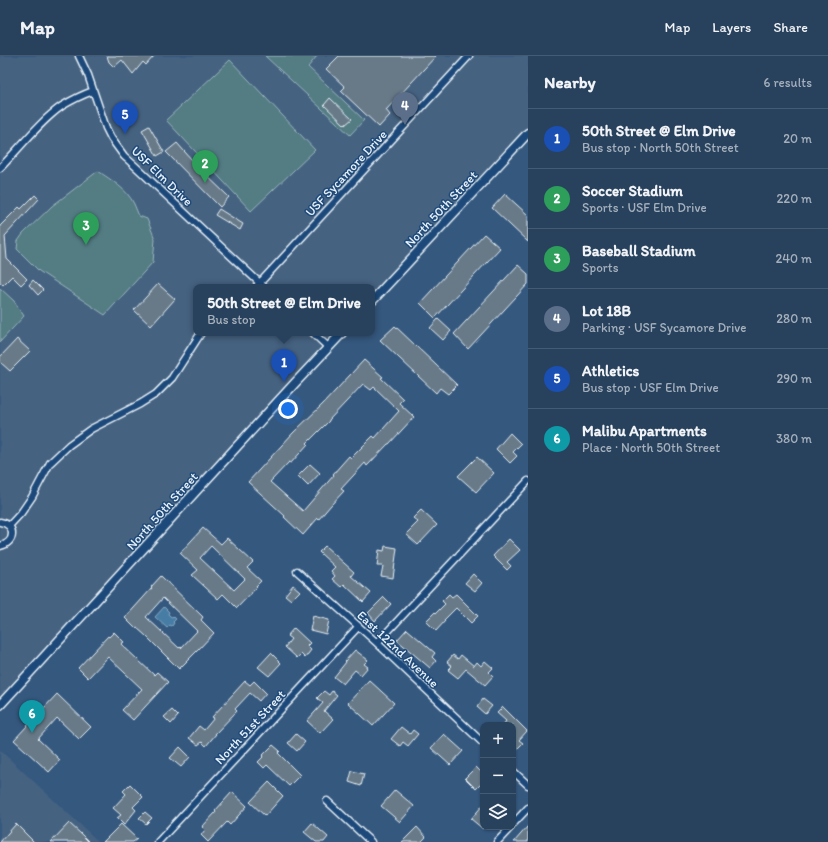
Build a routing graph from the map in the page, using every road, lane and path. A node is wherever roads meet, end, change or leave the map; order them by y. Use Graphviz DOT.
graph roads {
  1 [pos="79,56"];
  2 [pos="469,56"];
  3 [pos="93,90"];
  4 [pos="528,133"];
  5 [pos="0,168"];
  6 [pos="258,284"];
  7 [pos="262,284"];
  8 [pos="375,298"];
  9 [pos="199,336"];
  10 [pos="316,336"];
  11 [pos="339,336"];
  12 [pos="328,347"];
  13 [pos="528,481"];
  14 [pos="0,522"];
  15 [pos="9,526"];
  16 [pos="0,546"];
  17 [pos="297,571"];
  18 [pos="358,627"];
  19 [pos="377,643"];
  20 [pos="0,704"];
  21 [pos="480,740"];
  22 [pos="516,774"];
  23 [pos="528,785"];
  24 [pos="327,801"];
  25 [pos="528,808"];
  26 [pos="516,821"];
  27 [pos="508,830"];
  28 [pos="158,842"];
  29 [pos="371,842"];
  30 [pos="497,842"];
  1 -- 3 [label="street, USF Elm Drive"];
  2 -- 7 [label="street, USF Sycamore Drive"];
  3 -- 5 [label="street"];
  3 -- 6 [label="street, USF Elm Drive"];
  4 -- 8 [label="street, North 50th Street"];
  9 -- 15 [label="street"];
  10 -- 12 [label="street"];
  11 -- 12 [label="street, North 50th Street"];
  12 -- 20 [label="street, North 50th Street"];
  13 -- 19 [label="street"];
  14 -- 15 [label="street"];
  15 -- 16 [label="street"];
  17 -- 18 [label="street, East 122nd Avenue"];
  18 -- 19 [label="street, East 122nd Avenue"];
  18 -- 28 [label="street, North 51st Street"];
  19 -- 21 [label="street, East 122nd Avenue"];
  22 -- 23 [label="street"];
  24 -- 29 [label="street"];
  25 -- 26 [label="street"];
  27 -- 30 [label="street"];
}
